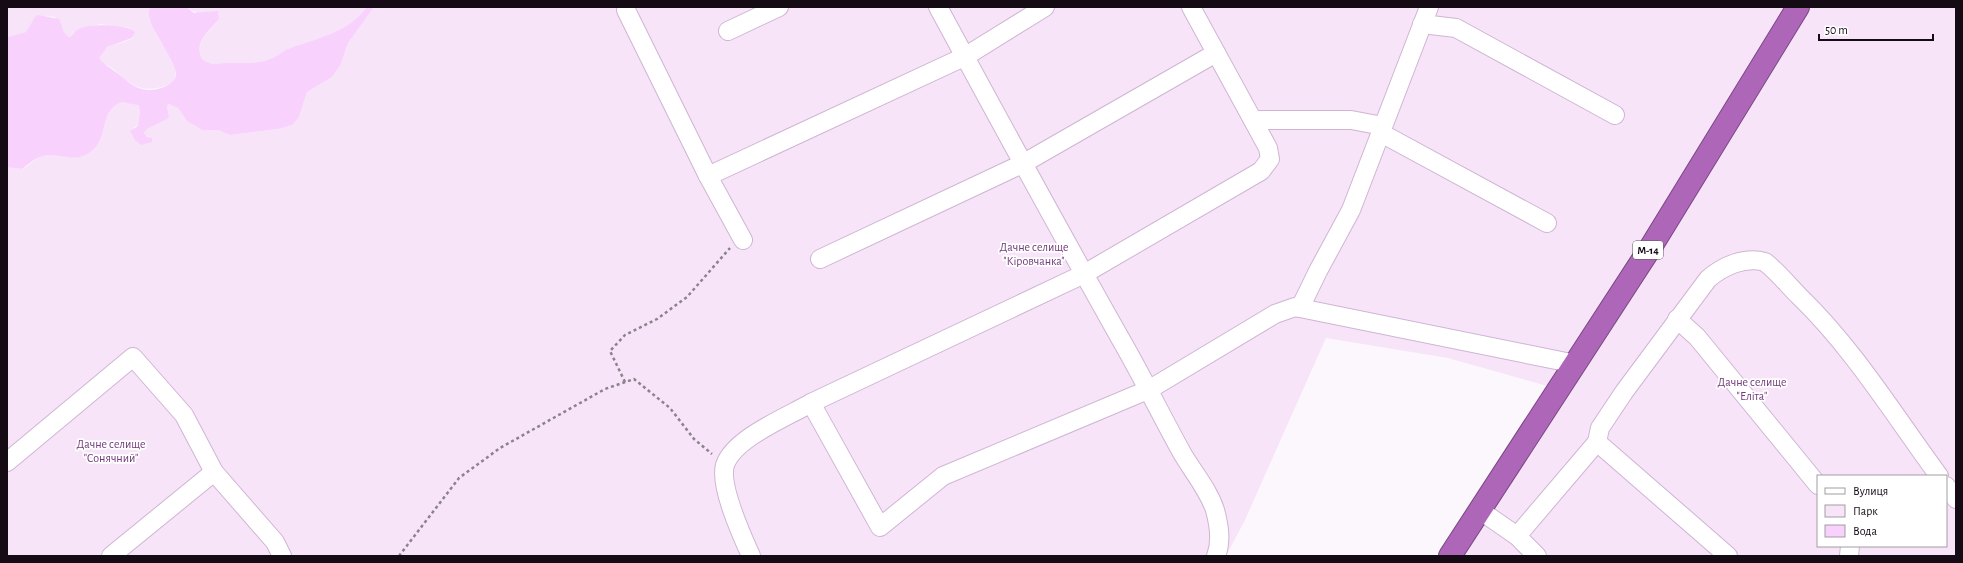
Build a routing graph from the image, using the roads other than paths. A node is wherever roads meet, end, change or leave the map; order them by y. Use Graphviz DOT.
graph roads {
  1 [pos="778,7"];
  2 [pos="938,7"];
  3 [pos="1045,7"];
  4 [pos="1191,7"];
  5 [pos="1429,7"];
  6 [pos="1798,7"];
  7 [pos="625,10"];
  8 [pos="1422,24"];
  9 [pos="728,31"];
  10 [pos="1216,53"];
  11 [pos="966,56"];
  12 [pos="1615,115"];
  13 [pos="1253,120"];
  14 [pos="1382,130"];
  15 [pos="1024,163"];
  16 [pos="708,176"];
  17 [pos="1547,223"];
  18 [pos="742,238"];
  19 [pos="820,259"];
  20 [pos="1084,274"];
  21 [pos="1300,308"];
  22 [pos="1677,319"];
  23 [pos="1576,364"];
  24 [pos="1150,389"];
  25 [pos="811,403"];
  26 [pos="1597,442"];
  27 [pos="7,462"];
  28 [pos="214,472"];
  29 [pos="1934,474"];
  30 [pos="1817,484"];
  31 [pos="1947,487"];
  32 [pos="1956,499"];
  33 [pos="1481,511"];
  34 [pos="1517,536"];
  35 [pos="111,556"];
  36 [pos="282,556"];
  37 [pos="751,556"];
  38 [pos="1216,556"];
  39 [pos="1450,556"];
  40 [pos="1537,556"];
  41 [pos="1728,556"];
  1 -- 9 [label="lane"];
  2 -- 11 [label="lane"];
  3 -- 11 [label="lane"];
  4 -- 10 [label="lane"];
  5 -- 8 [label="lane"];
  6 -- 23 [label="highway, М-14"];
  7 -- 16 [label="lane"];
  8 -- 12 [label="lane"];
  8 -- 14 [label="lane"];
  10 -- 13 [label="lane"];
  10 -- 15 [label="lane"];
  11 -- 15 [label="lane"];
  11 -- 16 [label="lane"];
  13 -- 14 [label="lane"];
  13 -- 20 [label="lane"];
  14 -- 17 [label="lane"];
  14 -- 21 [label="lane"];
  15 -- 19 [label="lane"];
  15 -- 20 [label="lane"];
  16 -- 18 [label="lane"];
  20 -- 24 [label="lane"];
  20 -- 25 [label="lane"];
  21 -- 23 [label="lane"];
  21 -- 24 [label="lane"];
  22 -- 26 [label="lane"];
  22 -- 29 [label="lane"];
  22 -- 30 [label="lane"];
  23 -- 33 [label="highway, М-14"];
  24 -- 25 [label="lane"];
  24 -- 38 [label="lane"];
  25 -- 37 [label="lane"];
  26 -- 34 [label="lane"];
  26 -- 41 [label="lane"];
  27 -- 28 [label="lane"];
  28 -- 35 [label="lane"];
  28 -- 36 [label="lane"];
  31 -- 32 [label="lane"];
  33 -- 34 [label="lane"];
  33 -- 39 [label="highway, М-14"];
  34 -- 40 [label="lane"];
}
